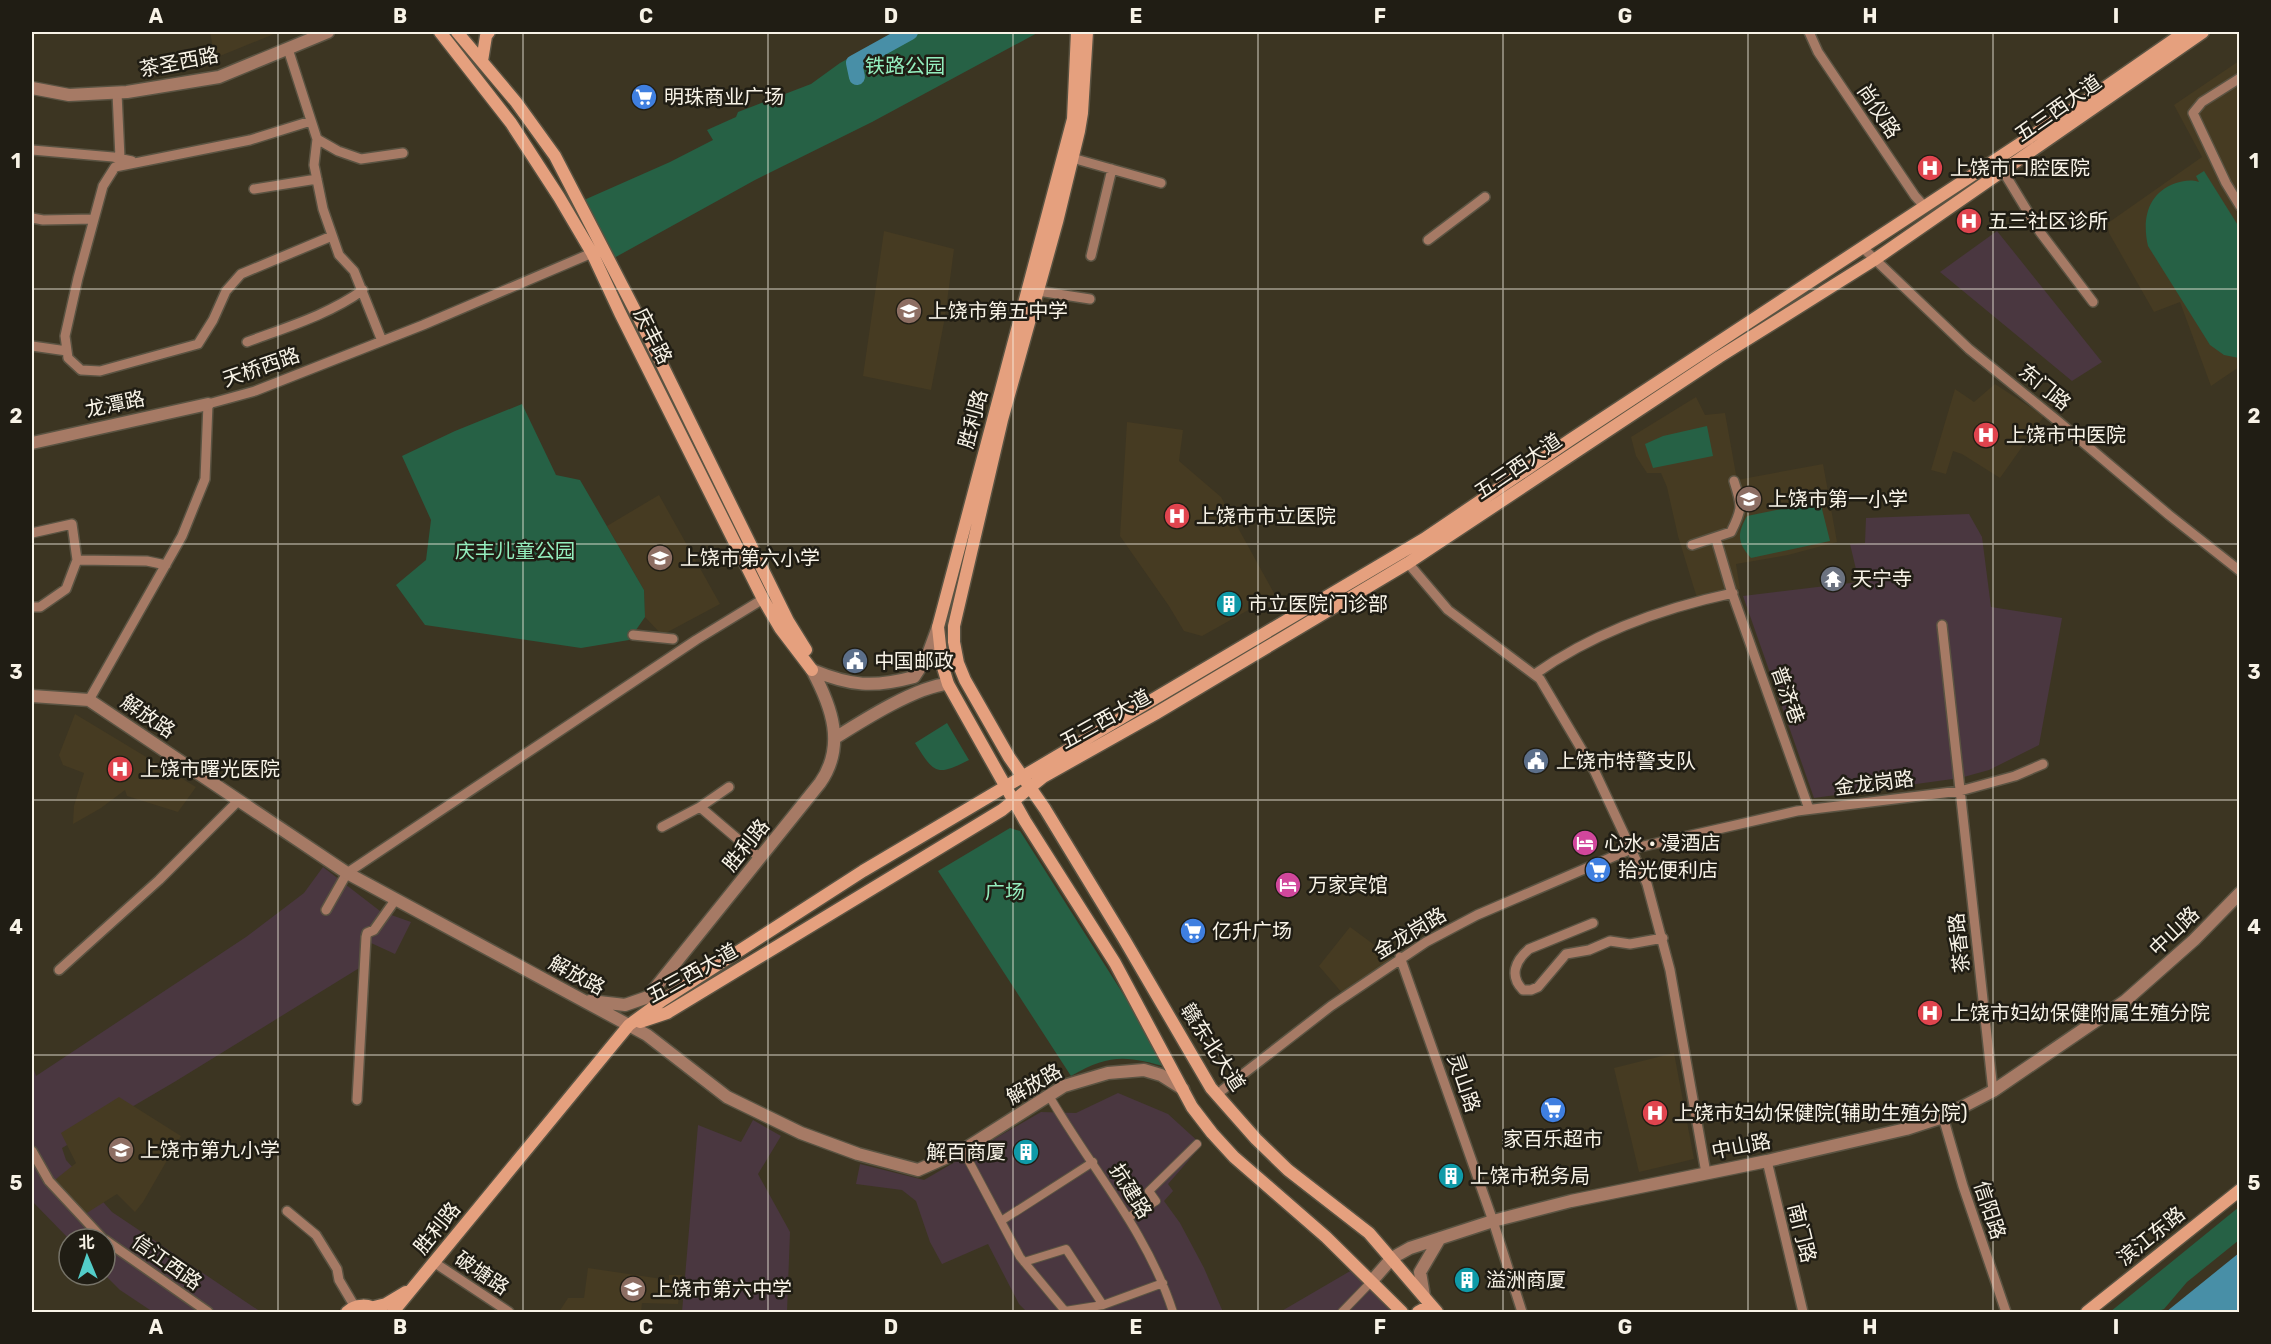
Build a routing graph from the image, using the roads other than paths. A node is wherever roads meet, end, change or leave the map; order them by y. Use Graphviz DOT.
graph roads {
  1 [pos="328,32"];
  2 [pos="440,32"];
  3 [pos="457,32"];
  4 [pos="489,32"];
  5 [pos="1077,32"];
  6 [pos="1087,32"];
  7 [pos="1809,32"];
  8 [pos="2185,32"];
  9 [pos="2203,32"];
  10 [pos="288,48"];
  11 [pos="482,61"];
  12 [pos="2240,78"];
  13 [pos="32,88"];
  14 [pos="117,93"];
  15 [pos="311,121"];
  16 [pos="316,139"];
  17 [pos="32,150"];
  18 [pos="403,153"];
  19 [pos="120,158"];
  20 [pos="1072,158"];
  21 [pos="138,162"];
  22 [pos="1113,169"];
  23 [pos="2003,171"];
  24 [pos="317,178"];
  25 [pos="1161,183"];
  26 [pos="254,189"];
  27 [pos="1485,197"];
  28 [pos="2240,206"];
  29 [pos="1925,207"];
  30 [pos="32,218"];
  31 [pos="94,219"];
  32 [pos="332,236"];
  33 [pos="1428,240"];
  34 [pos="1863,248"];
  35 [pos="592,253"];
  36 [pos="1091,256"];
  37 [pos="1874,260"];
  38 [pos="363,290"];
  39 [pos="1038,291"];
  40 [pos="1090,299"];
  41 [pos="2093,302"];
  42 [pos="382,341"];
  43 [pos="247,342"];
  44 [pos="32,346"];
  45 [pos="67,351"];
  46 [pos="208,404"];
  47 [pos="32,443"];
  48 [pos="1734,481"];
  49 [pos="32,533"];
  50 [pos="1716,539"];
  51 [pos="1692,545"];
  52 [pos="77,560"];
  53 [pos="1408,563"];
  54 [pos="166,565"];
  55 [pos="2240,571"];
  56 [pos="1732,593"];
  57 [pos="763,599"];
  58 [pos="32,607"];
  59 [pos="1942,625"];
  60 [pos="938,627"];
  61 [pos="633,635"];
  62 [pos="673,639"];
  63 [pos="815,672"];
  64 [pos="1535,674"];
  65 [pos="948,684"];
  66 [pos="32,696"];
  67 [pos="89,700"];
  68 [pos="835,738"];
  69 [pos="2043,764"];
  70 [pos="1022,777"];
  71 [pos="1006,786"];
  72 [pos="729,787"];
  73 [pos="1029,789"];
  74 [pos="1960,791"];
  75 [pos="239,800"];
  76 [pos="1014,801"];
  77 [pos="700,807"];
  78 [pos="1809,809"];
  79 [pos="662,827"];
  80 [pos="1631,849"];
  81 [pos="760,858"];
  82 [pos="347,873"];
  83 [pos="2240,893"];
  84 [pos="396,899"];
  85 [pos="326,910"];
  86 [pos="1593,923"];
  87 [pos="1663,938"];
  88 [pos="1400,957"];
  89 [pos="59,970"];
  90 [pos="583,1001"];
  91 [pos="629,1025"];
  92 [pos="1183,1089"];
  93 [pos="1993,1091"];
  94 [pos="1048,1094"];
  95 [pos="1216,1095"];
  96 [pos="357,1100"];
  97 [pos="1943,1117"];
  98 [pos="1197,1143"];
  99 [pos="32,1150"];
  100 [pos="963,1150"];
  101 [pos="1767,1161"];
  102 [pos="1093,1162"];
  103 [pos="1706,1173"];
  104 [pos="2240,1190"];
  105 [pos="2240,1199"];
  106 [pos="287,1211"];
  107 [pos="1129,1217"];
  108 [pos="1001,1221"];
  109 [pos="1493,1221"];
  110 [pos="92,1227"];
  111 [pos="1440,1238"];
  112 [pos="117,1249"];
  113 [pos="1392,1258"];
  114 [pos="1024,1262"];
  115 [pos="435,1263"];
  116 [pos="1371,1282"];
  117 [pos="1163,1283"];
  118 [pos="412,1288"];
  119 [pos="1425,1296"];
  120 [pos="1103,1305"];
  121 [pos="351,1310"];
  122 [pos="377,1310"];
  123 [pos="1436,1311"];
  124 [pos="207,1312"];
  125 [pos="393,1312"];
  126 [pos="509,1312"];
  127 [pos="1173,1312"];
  128 [pos="1342,1312"];
  129 [pos="1402,1312"];
  130 [pos="1418,1312"];
  131 [pos="1522,1312"];
  132 [pos="1803,1312"];
  133 [pos="2006,1312"];
  134 [pos="2087,1312"];
  135 [pos="2098,1312"];
  1 -- 10 [label="street, 茶圣西路"];
  2 -- 35 [label="main road, 庆丰路"];
  3 -- 11 [label="main road"];
  4 -- 11 [label="main road"];
  5 -- 60 [label="main road, 胜利路"];
  6 -- 20 [label="main road, 胜利路"];
  7 -- 29 [label="street, 尚仪路"];
  8 -- 29 [label="main road, 五三西大道"];
  9 -- 23 [label="main road, 五三西大道"];
  10 -- 14 [label="street, 茶圣西路"];
  10 -- 15 [label="street"];
  11 -- 63 [label="main road"];
  12 -- 28 [label="street"];
  13 -- 14 [label="street, 茶圣西路"];
  14 -- 19 [label="street"];
  15 -- 16 [label="street"];
  15 -- 21 [label="street"];
  16 -- 18 [label="street"];
  16 -- 24 [label="street"];
  17 -- 19 [label="street"];
  19 -- 21 [label="street"];
  20 -- 22 [label="street"];
  20 -- 39 [label="main road, 胜利路"];
  21 -- 31 [label="street"];
  22 -- 25 [label="street"];
  22 -- 36 [label="street"];
  23 -- 37 [label="main road, 五三西大道"];
  23 -- 41 [label="street"];
  24 -- 26 [label="street"];
  24 -- 32 [label="street"];
  27 -- 33 [label="street"];
  29 -- 34 [label="main road, 五三西大道"];
  30 -- 31 [label="street"];
  31 -- 45 [label="street"];
  32 -- 38 [label="street"];
  32 -- 45 [label="street"];
  34 -- 37 [label="street, 东门路"];
  34 -- 70 [label="main road, 五三西大道"];
  35 -- 42 [label="street, 天桥西路"];
  35 -- 57 [label="main road, 庆丰路"];
  37 -- 53 [label="main road, 五三西大道"];
  37 -- 55 [label="street, 东门路"];
  38 -- 42 [label="street"];
  38 -- 43 [label="street"];
  39 -- 40 [label="street"];
  39 -- 70 [label="main road, 胜利路"];
  42 -- 46 [label="street, 天桥西路"];
  44 -- 45 [label="street"];
  46 -- 47 [label="street, 龙潭路"];
  46 -- 54 [label="street, 天桥西路"];
  48 -- 50 [label="street"];
  49 -- 52 [label="street"];
  50 -- 51 [label="street"];
  50 -- 56 [label="street, 普济巷"];
  52 -- 54 [label="street"];
  52 -- 58 [label="street"];
  53 -- 64 [label="street"];
  53 -- 73 [label="main road, 五三西大道"];
  54 -- 67 [label="street, 天桥西路"];
  56 -- 64 [label="street"];
  56 -- 78 [label="street, 普济巷"];
  57 -- 63 [label="main road, 庆丰路"];
  57 -- 82 [label="street"];
  59 -- 74 [label="street, 茶香路"];
  60 -- 63 [label="street"];
  60 -- 65 [label="main road, 胜利路"];
  61 -- 62 [label="street"];
  63 -- 68 [label="street, 胜利路"];
  64 -- 80 [label="street"];
  65 -- 68 [label="street"];
  65 -- 71 [label="main road, 胜利路"];
  66 -- 67 [label="street, 解放路"];
  67 -- 75 [label="street, 解放路"];
  68 -- 81 [label="street, 胜利路"];
  69 -- 74 [label="street, 金龙岗路"];
  70 -- 71 [label="main road, 五三西大道"];
  70 -- 73 [label="main road, 胜利路"];
  71 -- 76 [label="main road, 胜利路"];
  71 -- 91 [label="main road, 五三西大道"];
  72 -- 77 [label="street"];
  73 -- 76 [label="main road, 五三西大道"];
  73 -- 95 [label="main road, 赣东北大道"];
  74 -- 78 [label="street, 金龙岗路"];
  74 -- 93 [label="street, 茶香路"];
  75 -- 82 [label="street, 解放路"];
  75 -- 89 [label="street"];
  76 -- 91 [label="main road, 五三西大道"];
  76 -- 92 [label="main road, 胜利路"];
  77 -- 79 [label="street"];
  77 -- 81 [label="street"];
  78 -- 80 [label="street, 金龙岗路"];
  80 -- 87 [label="street"];
  80 -- 88 [label="street, 金龙岗路"];
  81 -- 90 [label="street, 胜利路"];
  82 -- 84 [label="street, 解放路"];
  82 -- 85 [label="street"];
  83 -- 93 [label="street, 中山路"];
  84 -- 90 [label="street, 解放路"];
  84 -- 96 [label="street"];
  86 -- 87 [label="street"];
  87 -- 103 [label="street"];
  88 -- 95 [label="street, 金龙岗路"];
  88 -- 109 [label="street, 灵山路"];
  90 -- 91 [label="street, 解放路"];
  91 -- 100 [label="street, 解放路"];
  91 -- 115 [label="main road, 胜利路"];
  92 -- 94 [label="street, 解放路"];
  92 -- 116 [label="main road, 胜利路"];
  93 -- 97 [label="street, 中山路"];
  94 -- 100 [label="street, 解放路"];
  94 -- 102 [label="street, 抗建路"];
  95 -- 113 [label="main road, 赣东北大道"];
  97 -- 101 [label="street, 中山路"];
  97 -- 133 [label="street, 信阳路"];
  98 -- 107 [label="street"];
  99 -- 110 [label="street, 信江西路"];
  100 -- 108 [label="street"];
  101 -- 103 [label="street, 中山路"];
  101 -- 132 [label="street, 南门路"];
  102 -- 107 [label="street, 抗建路"];
  102 -- 108 [label="street"];
  103 -- 109 [label="street, 中山路"];
  104 -- 134 [label="main road, 滨江东路"];
  105 -- 135 [label="main road, 滨江东路"];
  106 -- 121 [label="street"];
  107 -- 117 [label="street, 抗建路"];
  108 -- 114 [label="street"];
  109 -- 111 [label="street, 中山路"];
  109 -- 131 [label="street, 灵山路"];
  111 -- 113 [label="street, 中山路"];
  111 -- 119 [label="street"];
  112 -- 124 [label="street, 信江西路"];
  113 -- 116 [label="street, 中山路"];
  113 -- 119 [label="main road, 赣东北大道"];
  114 -- 120 [label="street"];
  114 -- 120 [label="street"];
  115 -- 118 [label="main road, 胜利路"];
  115 -- 126 [label="street, 破塘路"];
  116 -- 128 [label="street"];
  116 -- 129 [label="main road, 胜利路"];
  117 -- 120 [label="street"];
  117 -- 127 [label="street, 抗建路"];
  118 -- 122 [label="main road"];
  118 -- 125 [label="main road"];
  119 -- 123 [label="main road, 赣东北大道"];
  121 -- 122 [label="main road"];
  123 -- 130 [label="main road"];
}
